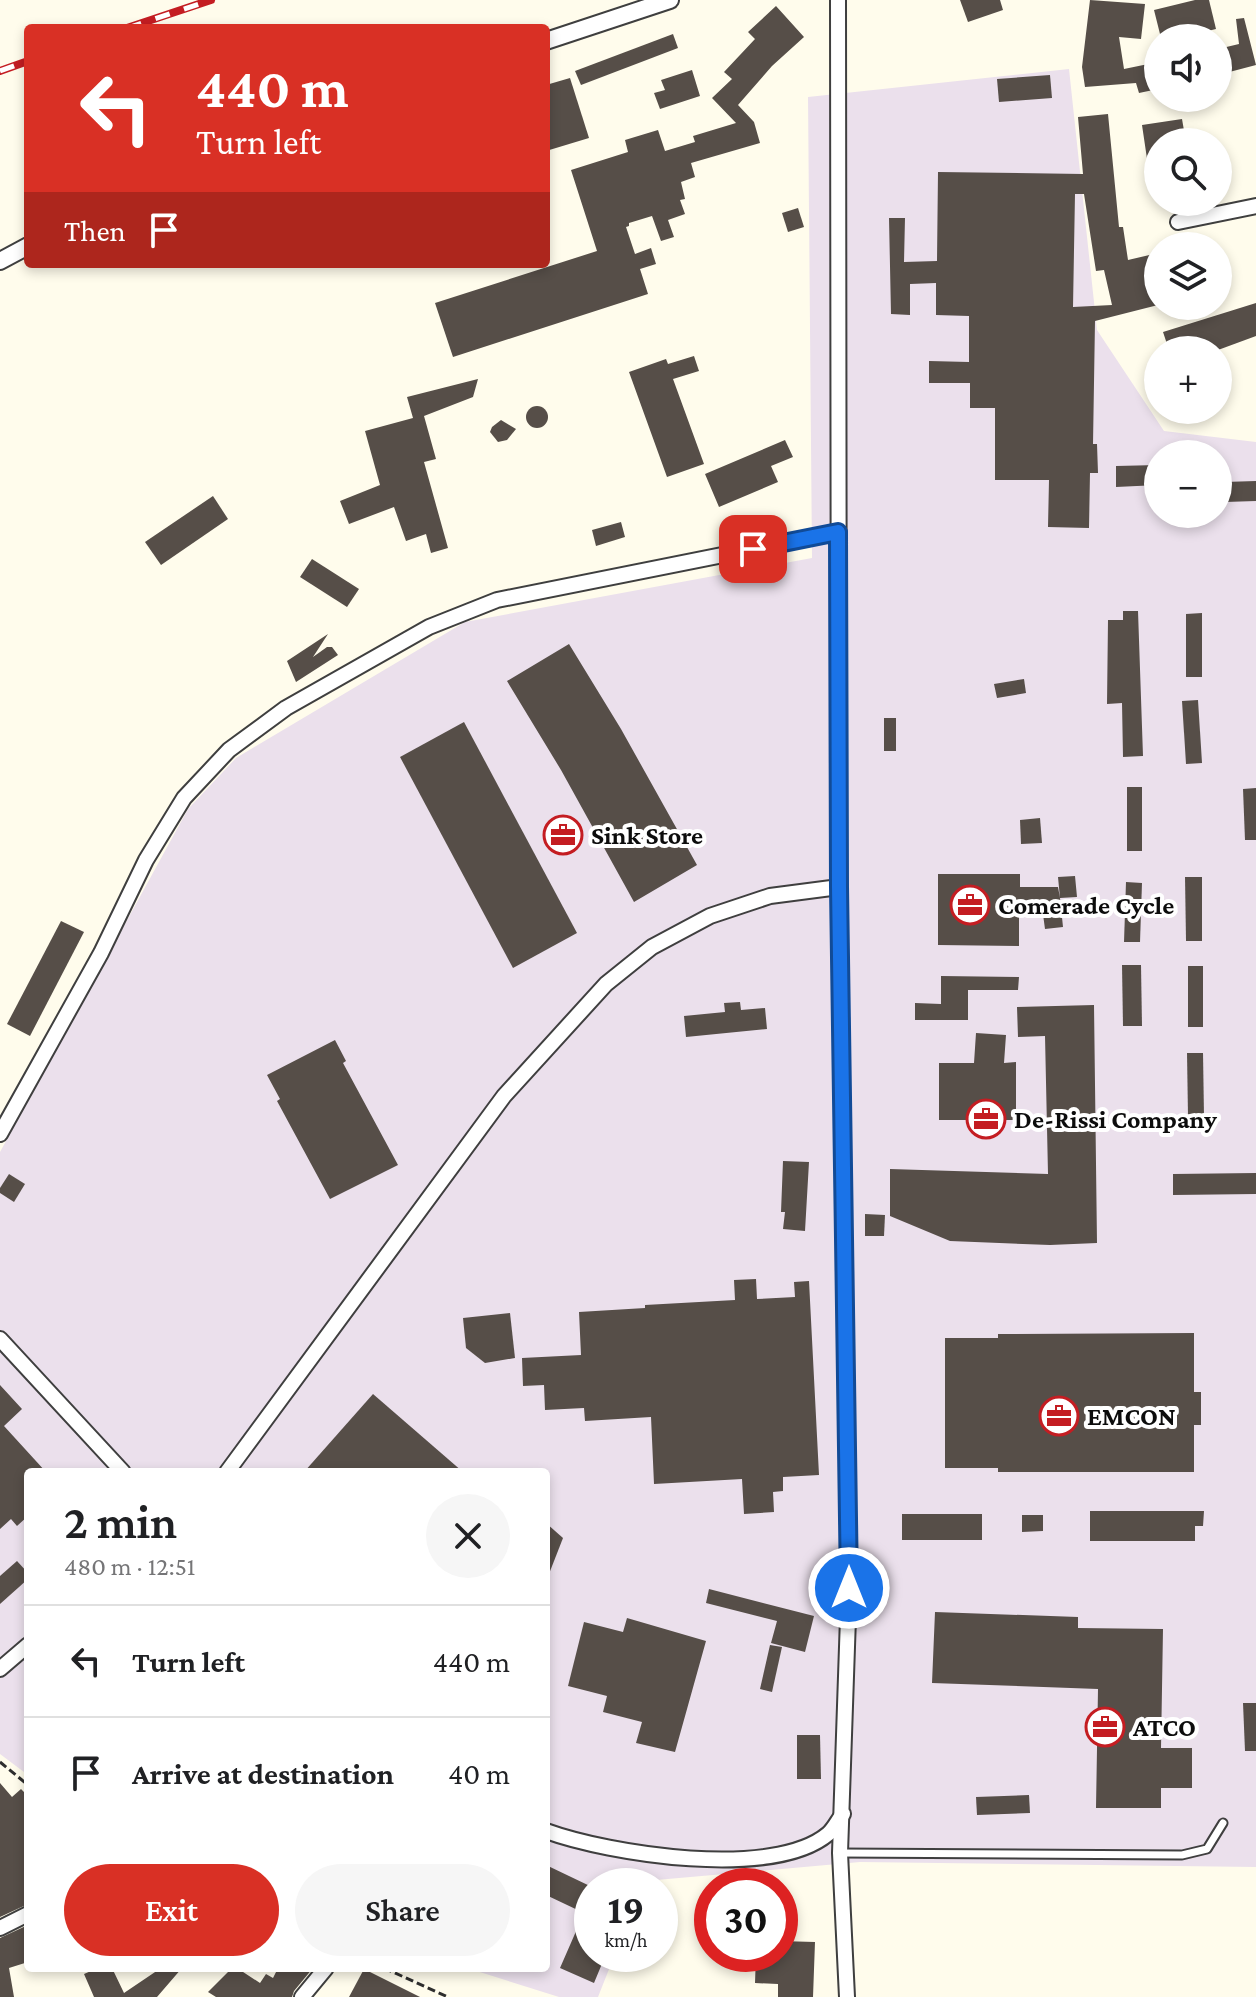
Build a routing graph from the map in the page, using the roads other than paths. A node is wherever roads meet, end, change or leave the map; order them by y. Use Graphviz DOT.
graph roads {
  1 [pos="670,0"];
  2 [pos="838,0"];
  3 [pos="550,40"];
  4 [pos="1256,206"];
  5 [pos="1178,222"];
  6 [pos="24,248"];
  7 [pos="0,261"];
  8 [pos="838,532"];
  9 [pos="839,887"];
  10 [pos="0,1134"];
  11 [pos="0,1339"];
  12 [pos="119,1468"];
  13 [pos="230,1468"];
  14 [pos="24,1648"];
  15 [pos="0,1669"];
  16 [pos="843,1814"];
  17 [pos="1223,1823"];
  18 [pos="550,1832"];
  19 [pos="840,1853"];
  20 [pos="24,1916"];
  21 [pos="0,1928"];
  22 [pos="323,1972"];
  23 [pos="302,1997"];
  24 [pos="847,1997"];
  1 -- 3 [label="street"];
  2 -- 8 [label="street"];
  4 -- 5 [label="street"];
  6 -- 7 [label="street"];
  8 -- 9 [label="street"];
  8 -- 10 [label="street"];
  9 -- 13 [label="street"];
  9 -- 16 [label="street"];
  11 -- 12 [label="street"];
  14 -- 15 [label="street"];
  16 -- 18 [label="street"];
  16 -- 19 [label="street"];
  17 -- 19 [label="lane"];
  19 -- 24 [label="street"];
  20 -- 21 [label="street"];
  22 -- 23 [label="street"];
}
